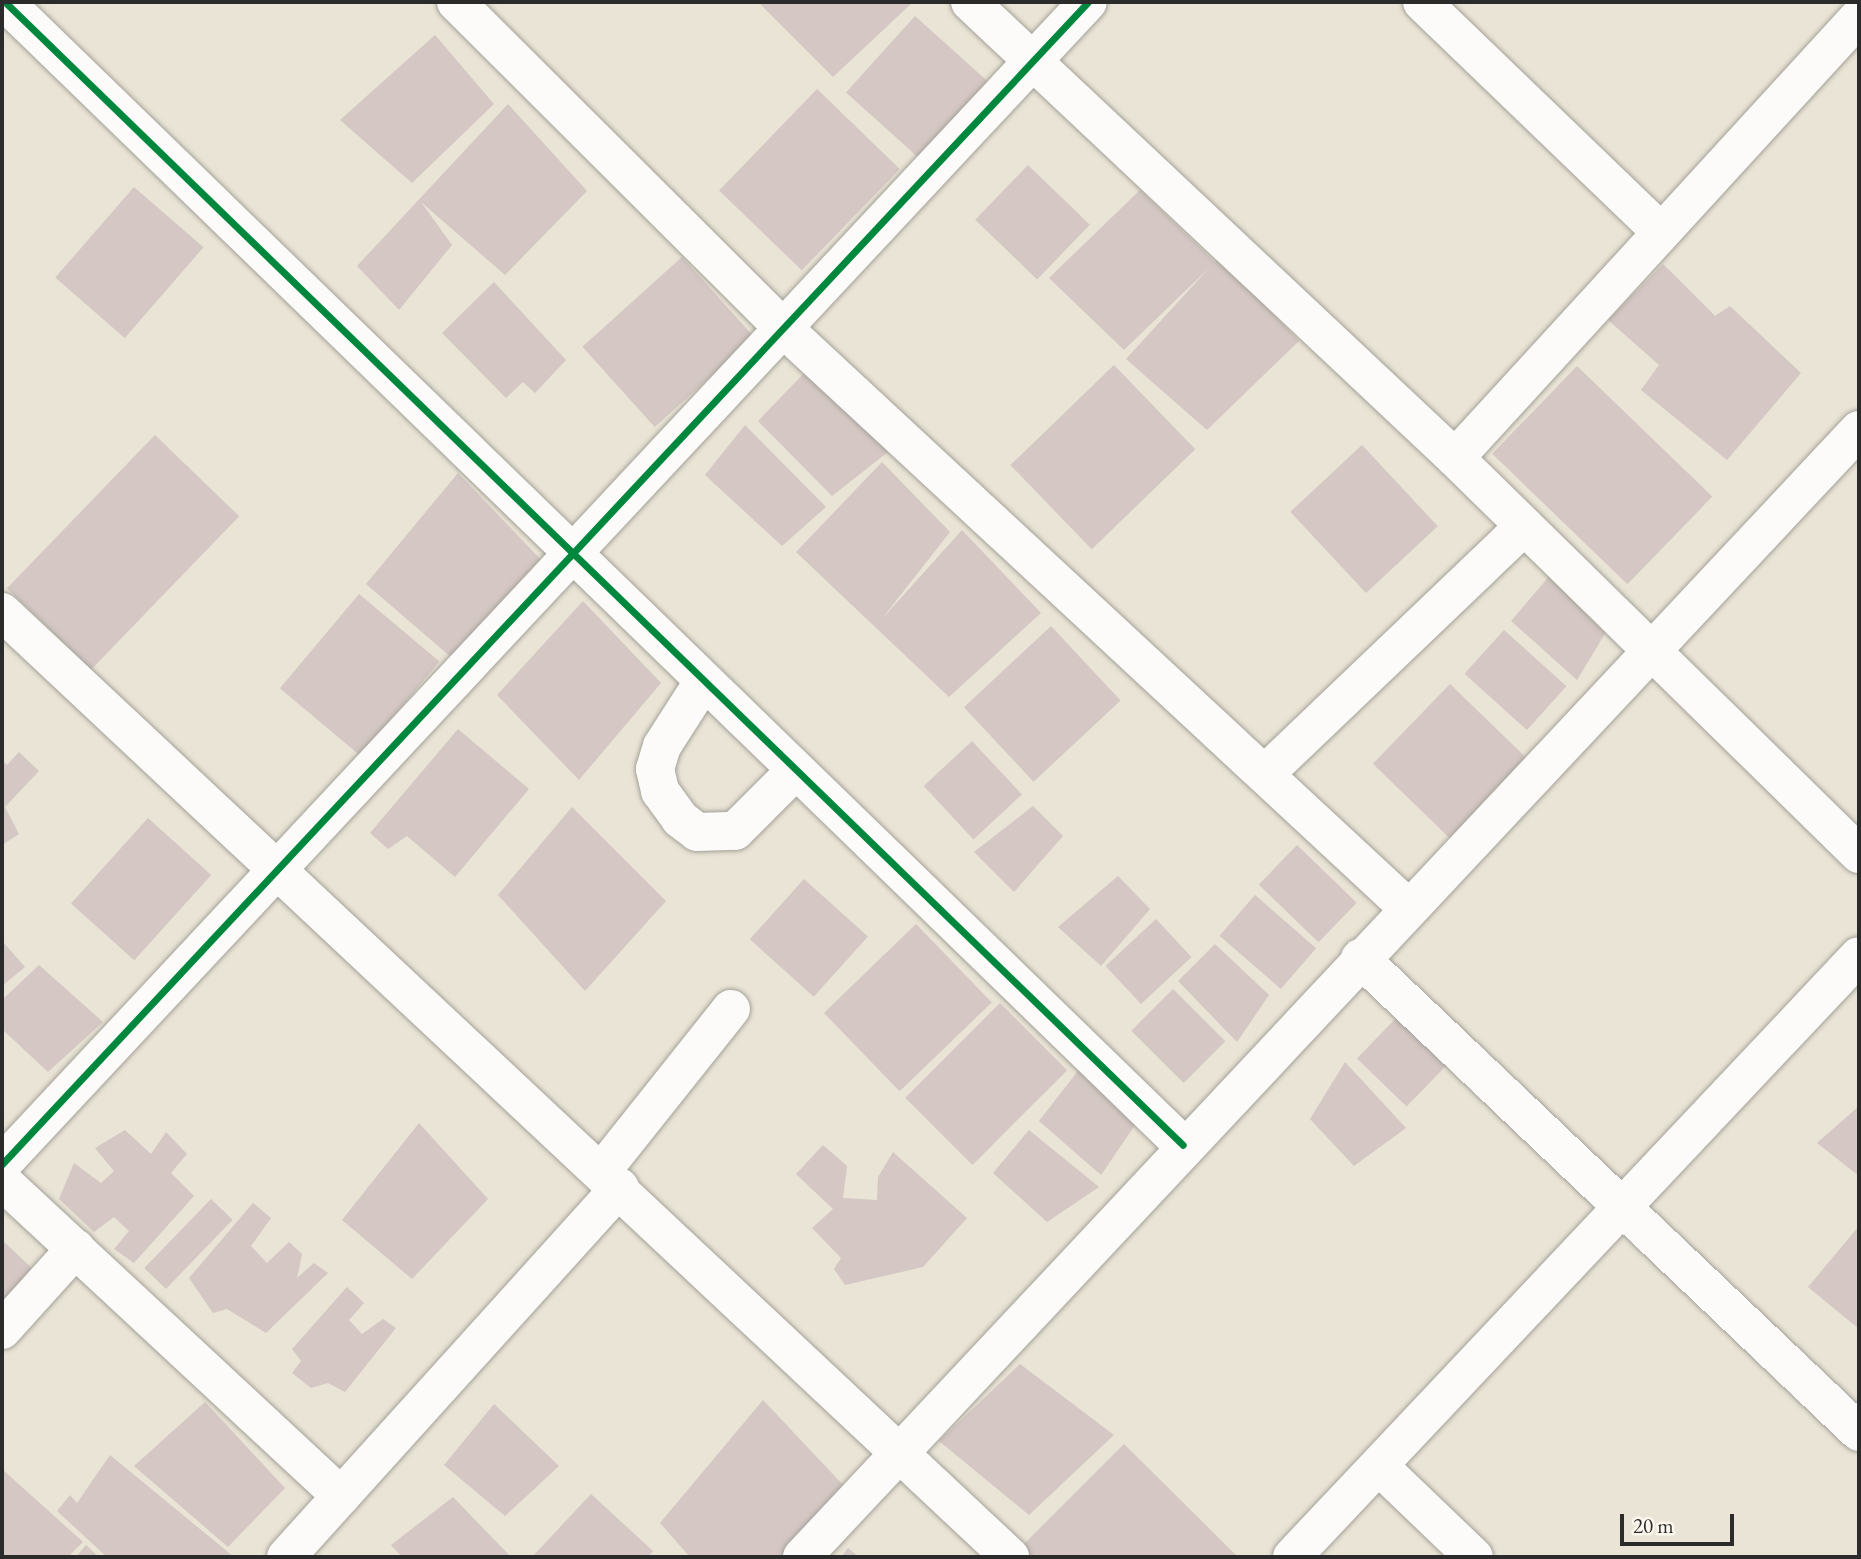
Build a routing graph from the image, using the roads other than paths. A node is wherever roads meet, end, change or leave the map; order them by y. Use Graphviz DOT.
graph roads {
  1 [pos="5,2"];
  2 [pos="456,2"];
  3 [pos="970,2"];
  4 [pos="1088,2"];
  5 [pos="1422,2"];
  6 [pos="1859,17"];
  7 [pos="1031,61"];
  8 [pos="1660,231"];
  9 [pos="782,327"];
  10 [pos="1859,430"];
  11 [pos="1455,458"];
  12 [pos="1524,526"];
  13 [pos="573,555"];
  14 [pos="2,612"];
  15 [pos="1649,650"];
  16 [pos="703,682"];
  17 [pos="794,772"];
  18 [pos="1267,772"];
  19 [pos="1859,854"];
  20 [pos="278,869"];
  21 [pos="1407,906"];
  22 [pos="1859,956"];
  23 [pos="1360,958"];
  24 [pos="731,1009"];
  25 [pos="1183,1145"];
  26 [pos="2,1164"];
  27 [pos="611,1179"];
  28 [pos="2,1181"];
  29 [pos="1620,1208"];
  30 [pos="76,1248"];
  31 [pos="2,1330"];
  32 [pos="1859,1432"];
  33 [pos="900,1450"];
  34 [pos="1380,1467"];
  35 [pos="341,1496"];
  36 [pos="286,1557"];
  37 [pos="802,1557"];
  38 [pos="1010,1557"];
  39 [pos="1292,1557"];
  40 [pos="1474,1557"];
  1 -- 13 [label="street"];
  2 -- 9 [label="street"];
  3 -- 7 [label="street"];
  4 -- 7 [label="street"];
  5 -- 8 [label="street"];
  6 -- 8 [label="street"];
  7 -- 9 [label="street"];
  7 -- 11 [label="street"];
  8 -- 11 [label="street"];
  9 -- 13 [label="street"];
  9 -- 18 [label="street"];
  10 -- 15 [label="street"];
  11 -- 12 [label="street"];
  12 -- 15 [label="street"];
  12 -- 18 [label="street"];
  13 -- 16 [label="street"];
  13 -- 20 [label="street"];
  14 -- 20 [label="street"];
  15 -- 19 [label="street"];
  15 -- 21 [label="street"];
  16 -- 17 [label="street"];
  16 -- 17 [label="street"];
  17 -- 25 [label="street"];
  18 -- 21 [label="street"];
  20 -- 26 [label="street"];
  20 -- 27 [label="street"];
  21 -- 23 [label="street"];
  22 -- 29 [label="street"];
  23 -- 25 [label="street"];
  23 -- 29 [label="street"];
  24 -- 27 [label="street"];
  25 -- 33 [label="street"];
  27 -- 33 [label="street"];
  27 -- 35 [label="street"];
  28 -- 30 [label="street"];
  29 -- 32 [label="street"];
  29 -- 34 [label="street"];
  30 -- 31 [label="street"];
  30 -- 35 [label="street"];
  33 -- 37 [label="street"];
  33 -- 38 [label="street"];
  34 -- 39 [label="street"];
  34 -- 40 [label="street"];
  35 -- 36 [label="street"];
}
